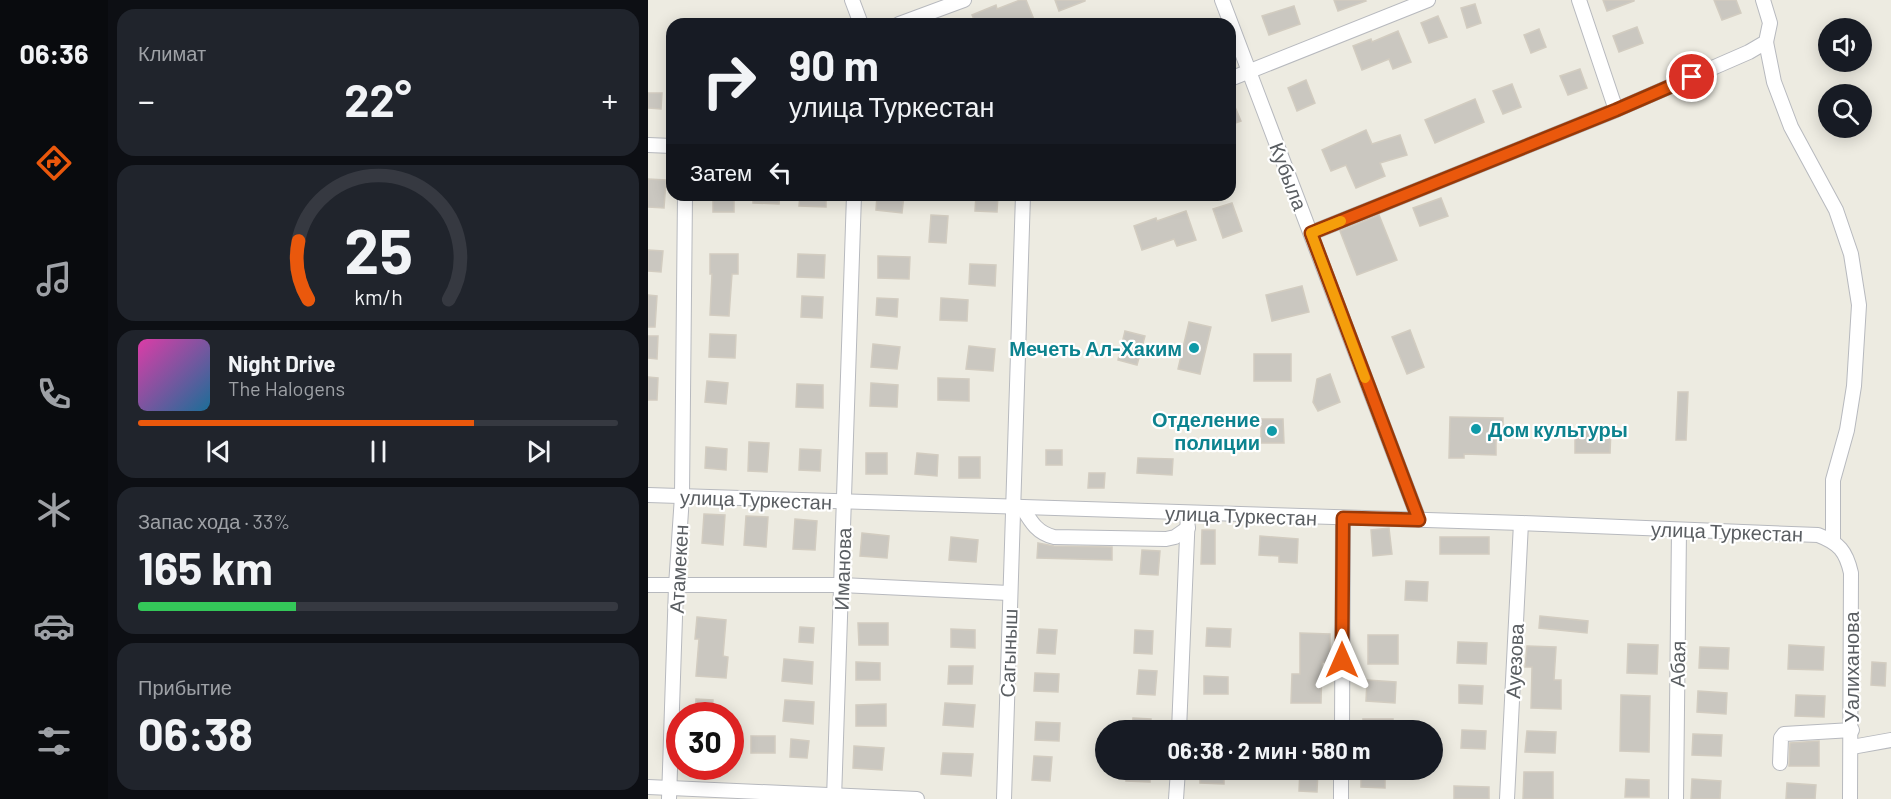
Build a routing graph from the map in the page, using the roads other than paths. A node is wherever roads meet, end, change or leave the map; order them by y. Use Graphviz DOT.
graph roads {
  1 [pos="852,0"];
  2 [pos="964,0"];
  3 [pos="1222,0"];
  4 [pos="1428,0"];
  5 [pos="1579,0"];
  6 [pos="1763,0"];
  7 [pos="859,18"];
  8 [pos="915,18"];
  9 [pos="1229,18"];
  10 [pos="1236,37"];
  11 [pos="1766,42"];
  12 [pos="1249,72"];
  13 [pos="1236,77"];
  14 [pos="1616,110"];
  15 [pos="648,145"];
  16 [pos="666,146"];
  17 [pos="685,201"];
  18 [pos="854,201"];
  19 [pos="1023,201"];
  20 [pos="1311,233"];
  21 [pos="648,495"];
  22 [pos="682,496"];
  23 [pos="844,501"];
  24 [pos="1017,507"];
  25 [pos="1188,513"];
  26 [pos="1343,518"];
  27 [pos="1419,520"];
  28 [pos="1521,523"];
  29 [pos="1188,528"];
  30 [pos="1679,530"];
  31 [pos="1833,540"];
  32 [pos="648,585"];
  33 [pos="842,585"];
  34 [pos="676,586"];
  35 [pos="1009,593"];
  36 [pos="1179,720"];
  37 [pos="1342,720"];
  38 [pos="1852,730"];
  39 [pos="1891,740"];
  40 [pos="1852,747"];
  41 [pos="1780,763"];
  42 [pos="1177,780"];
  43 [pos="1341,780"];
  44 [pos="648,787"];
  45 [pos="670,794"];
  46 [pos="834,797"];
  47 [pos="917,799"];
  48 [pos="1004,799"];
  49 [pos="1176,799"];
  50 [pos="1341,799"];
  51 [pos="1508,799"];
  52 [pos="1676,799"];
  53 [pos="1850,799"];
  1 -- 7 [label="street"];
  2 -- 8 [label="street"];
  3 -- 9 [label="street, Кубыла"];
  4 -- 12 [label="street"];
  5 -- 14 [label="street"];
  6 -- 11 [label="street"];
  10 -- 12 [label="street, Кубыла"];
  11 -- 14 [label="street"];
  11 -- 31 [label="street"];
  12 -- 13 [label="street"];
  12 -- 20 [label="street, Кубыла"];
  14 -- 20 [label="street"];
  15 -- 16 [label="street"];
  17 -- 22 [label="street, Атамекен"];
  18 -- 23 [label="street, Иманова"];
  19 -- 24 [label="street, Сагыныш"];
  20 -- 27 [label="street, Кубыла"];
  21 -- 22 [label="street, улица Туркестан"];
  22 -- 23 [label="street, улица Туркестан"];
  22 -- 34 [label="street, Атамекен"];
  23 -- 24 [label="street, улица Туркестан"];
  23 -- 33 [label="street, Иманова"];
  24 -- 25 [label="street, улица Туркестан"];
  24 -- 29 [label="street"];
  24 -- 35 [label="street, Сагыныш"];
  25 -- 26 [label="street, улица Туркестан"];
  25 -- 29 [label="street"];
  26 -- 27 [label="street, улица Туркестан"];
  26 -- 37 [label="street"];
  27 -- 28 [label="street, улица Туркестан"];
  28 -- 30 [label="street, улица Туркестан"];
  28 -- 51 [label="street, Ауезова"];
  29 -- 36 [label="street"];
  30 -- 31 [label="street, улица Туркестан"];
  30 -- 52 [label="street, Абая"];
  31 -- 38 [label="street, Уалиханова"];
  32 -- 34 [label="street"];
  33 -- 34 [label="street"];
  33 -- 35 [label="street"];
  33 -- 46 [label="street, Иманова"];
  34 -- 45 [label="street, Атамекен"];
  35 -- 48 [label="street, Сагыныш"];
  38 -- 40 [label="street, Уалиханова"];
  38 -- 41 [label="street"];
  39 -- 40 [label="street"];
  40 -- 53 [label="street, Уалиханова"];
  42 -- 49 [label="street"];
  43 -- 50 [label="street"];
  44 -- 45 [label="street"];
  45 -- 46 [label="street"];
  46 -- 47 [label="street"];
}
